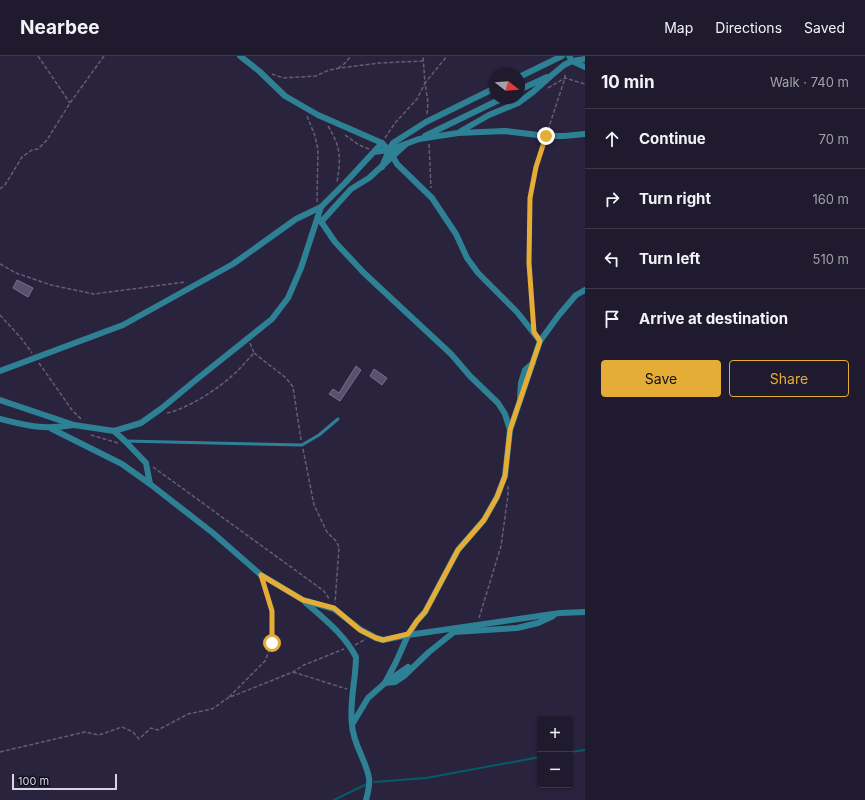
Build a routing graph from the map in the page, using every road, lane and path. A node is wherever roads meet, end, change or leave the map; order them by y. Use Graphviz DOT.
graph roads {
  1 [pos="38,56"];
  2 [pos="104,56"];
  3 [pos="240,56"];
  4 [pos="351,56"];
  5 [pos="422,56"];
  6 [pos="447,56"];
  7 [pos="562,56"];
  8 [pos="571,58"];
  9 [pos="585,59"];
  10 [pos="423,61"];
  11 [pos="585,67"];
  12 [pos="337,69"];
  13 [pos="271,74"];
  14 [pos="525,74"];
  15 [pos="552,75"];
  16 [pos="425,83"];
  17 [pos="585,84"];
  18 [pos="525,87"];
  19 [pos="489,91"];
  20 [pos="70,104"];
  21 [pos="491,104"];
  22 [pos="301,106"];
  23 [pos="326,123"];
  24 [pos="458,133"];
  25 [pos="585,134"];
  26 [pos="546,136"];
  27 [pos="419,139"];
  28 [pos="382,143"];
  29 [pos="405,145"];
  30 [pos="389,150"];
  31 [pos="374,152"];
  32 [pos="392,157"];
  33 [pos="382,167"];
  34 [pos="0,189"];
  35 [pos="334,194"];
  36 [pos="319,208"];
  37 [pos="320,220"];
  38 [pos="0,264"];
  39 [pos="186,282"];
  40 [pos="585,290"];
  41 [pos="0,315"];
  42 [pos="534,332"];
  43 [pos="248,338"];
  44 [pos="540,341"];
  45 [pos="254,352"];
  46 [pos="36,358"];
  47 [pos="0,371"];
  48 [pos="0,400"];
  49 [pos="163,414"];
  50 [pos="0,419"];
  51 [pos="338,419"];
  52 [pos="74,425"];
  53 [pos="90,428"];
  54 [pos="52,429"];
  55 [pos="510,430"];
  56 [pos="114,432"];
  57 [pos="84,433"];
  58 [pos="123,443"];
  59 [pos="302,445"];
  60 [pos="146,463"];
  61 [pos="508,481"];
  62 [pos="150,484"];
  63 [pos="261,575"];
  64 [pos="303,600"];
  65 [pos="334,608"];
  66 [pos="585,612"];
  67 [pos="560,613"];
  68 [pos="475,626"];
  69 [pos="456,630"];
  70 [pos="408,634"];
  71 [pos="376,638"];
  72 [pos="351,647"];
  73 [pos="293,672"];
  74 [pos="385,683"];
  75 [pos="353,692"];
  76 [pos="228,698"];
  77 [pos="352,725"];
  78 [pos="0,752"];
  79 [pos="366,800"];
  1 -- 20 [label="path"];
  2 -- 20 [label="path"];
  3 -- 22 [label="street"];
  4 -- 12 [label="path"];
  5 -- 10 [label="path"];
  6 -- 16 [label="path"];
  7 -- 14 [label="street"];
  8 -- 9 [label="street"];
  8 -- 11 [label="street"];
  8 -- 15 [label="street"];
  10 -- 12 [label="path"];
  10 -- 16 [label="path"];
  12 -- 13 [label="path"];
  15 -- 18 [label="street"];
  15 -- 24 [label="street"];
  16 -- 28 [label="path"];
  17 -- 26 [label="path"];
  19 -- 30 [label="street"];
  20 -- 34 [label="path"];
  21 -- 27 [label="street"];
  22 -- 28 [label="street"];
  22 -- 36 [label="path"];
  23 -- 35 [label="path"];
  24 -- 26 [label="street"];
  24 -- 27 [label="street"];
  25 -- 26 [label="street"];
  26 -- 42 [label="path"];
  27 -- 29 [label="street"];
  28 -- 30 [label="street"];
  28 -- 31 [label="street"];
  29 -- 30 [label="street"];
  29 -- 32 [label="street"];
  30 -- 31 [label="street"];
  30 -- 32 [label="street"];
  30 -- 33 [label="street"];
  31 -- 35 [label="street"];
  32 -- 33 [label="street"];
  32 -- 42 [label="street"];
  33 -- 37 [label="street"];
  35 -- 36 [label="street"];
  36 -- 37 [label="street"];
  36 -- 46 [label="street"];
  37 -- 43 [label="street"];
  37 -- 55 [label="street"];
  38 -- 39 [label="path"];
  40 -- 44 [label="street"];
  41 -- 46 [label="path"];
  42 -- 44 [label="street"];
  43 -- 45 [label="path"];
  43 -- 56 [label="street"];
  44 -- 55 [label="street"];
  45 -- 49 [label="path"];
  45 -- 59 [label="path"];
  46 -- 47 [label="street"];
  46 -- 53 [label="path"];
  48 -- 52 [label="street"];
  50 -- 54 [label="street"];
  51 -- 59 [label="lane"];
  52 -- 53 [label="street"];
  52 -- 54 [label="street"];
  53 -- 56 [label="street"];
  54 -- 62 [label="street"];
  55 -- 70 [label="street"];
  56 -- 58 [label="street"];
  57 -- 58 [label="path"];
  58 -- 59 [label="lane"];
  58 -- 60 [label="street"];
  59 -- 65 [label="path"];
  60 -- 62 [label="street"];
  60 -- 65 [label="path"];
  61 -- 68 [label="path"];
  62 -- 63 [label="street"];
  63 -- 64 [label="street"];
  63 -- 76 [label="path"];
  64 -- 65 [label="street"];
  64 -- 72 [label="street"];
  65 -- 71 [label="street"];
  66 -- 67 [label="street"];
  67 -- 68 [label="street"];
  67 -- 69 [label="street"];
  68 -- 69 [label="street"];
  69 -- 70 [label="street"];
  69 -- 74 [label="street"];
  70 -- 71 [label="street"];
  70 -- 74 [label="street"];
  71 -- 72 [label="path"];
  72 -- 73 [label="path"];
  72 -- 75 [label="street"];
  73 -- 75 [label="path"];
  73 -- 76 [label="path"];
  74 -- 77 [label="street"];
  75 -- 77 [label="street"];
  76 -- 78 [label="path"];
  77 -- 79 [label="street"];
}
